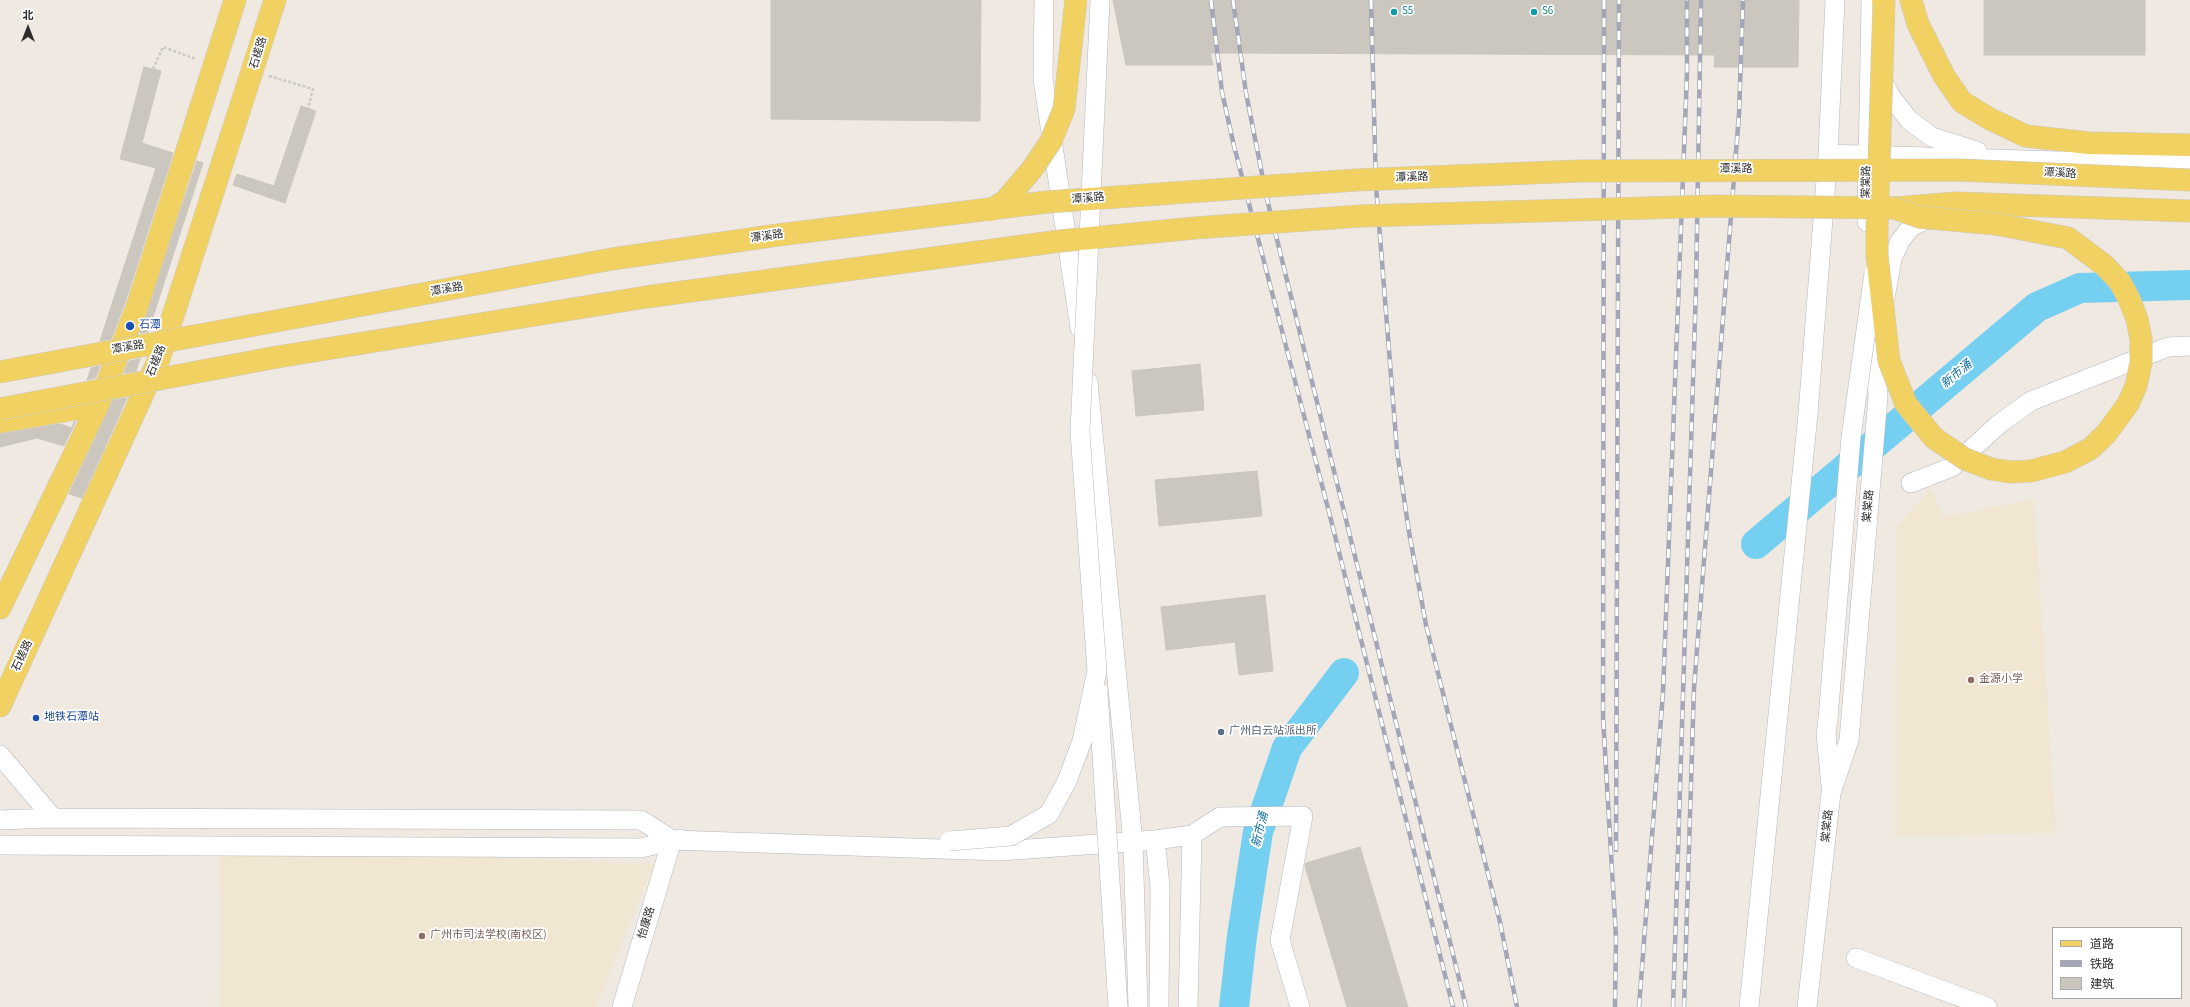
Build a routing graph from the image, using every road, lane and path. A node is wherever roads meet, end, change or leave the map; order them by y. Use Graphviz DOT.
graph roads {
  1 [pos="235,0"];
  2 [pos="275,0"];
  3 [pos="1044,0"];
  4 [pos="1076,0"];
  5 [pos="1100,0"];
  6 [pos="1835,0"];
  7 [pos="1871,0"];
  8 [pos="1883,0"];
  9 [pos="1911,0"];
  10 [pos="1870,57"];
  11 [pos="215,66"];
  12 [pos="153,69"];
  13 [pos="253,72"];
  14 [pos="308,108"];
  15 [pos="2190,146"];
  16 [pos="1828,154"];
  17 [pos="1868,154"];
  18 [pos="2000,158"];
  19 [pos="2190,165"];
  20 [pos="2190,180"];
  21 [pos="1894,208"];
  22 [pos="1970,211"];
  23 [pos="2190,211"];
  24 [pos="1867,212"];
  25 [pos="1822,213"];
  26 [pos="2190,216"];
  27 [pos="1877,255"];
  28 [pos="236,329"];
  29 [pos="2190,346"];
  30 [pos="1876,350"];
  31 [pos="0,372"];
  32 [pos="98,405"];
  33 [pos="0,409"];
  34 [pos="0,422"];
  35 [pos="1911,483"];
  36 [pos="0,608"];
  37 [pos="1097,671"];
  38 [pos="0,706"];
  39 [pos="0,755"];
  40 [pos="1831,793"];
  41 [pos="53,818"];
  42 [pos="0,820"];
  43 [pos="1192,835"];
  44 [pos="672,840"];
  45 [pos="1155,840"];
  46 [pos="1133,842"];
  47 [pos="0,845"];
  48 [pos="1856,958"];
  49 [pos="622,1007"];
  50 [pos="1118,1007"];
  51 [pos="1138,1007"];
  52 [pos="1159,1007"];
  53 [pos="1188,1007"];
  54 [pos="1300,1007"];
  55 [pos="1749,1007"];
  56 [pos="1808,1007"];
  57 [pos="1987,1007"];
  1 -- 11 [label="main road"];
  2 -- 13 [label="main road, 石槎路"];
  3 -- 46 [label="street"];
  4 -- 28 [label="main road, bridge"];
  5 -- 37 [label="street, bridge"];
  6 -- 16 [label="street"];
  7 -- 10 [label="street, 棠棠路"];
  8 -- 27 [label="main road, bridge"];
  9 -- 15 [label="main road"];
  10 -- 17 [label="street, 棠棠路"];
  10 -- 18 [label="street"];
  11 -- 12 [label="path"];
  11 -- 32 [label="main road"];
  13 -- 14 [label="path"];
  13 -- 38 [label="main road, 石槎路"];
  16 -- 17 [label="street"];
  16 -- 25 [label="street"];
  17 -- 18 [label="street"];
  17 -- 24 [label="street, 棠棠路"];
  18 -- 19 [label="street"];
  20 -- 28 [label="main road, 潭溪路, bridge"];
  21 -- 23 [label="main road"];
  21 -- 27 [label="main road, bridge"];
  21 -- 33 [label="main road, bridge"];
  22 -- 24 [label="street"];
  22 -- 26 [label="street"];
  22 -- 30 [label="street"];
  24 -- 25 [label="street"];
  24 -- 30 [label="street, 棠棠路"];
  25 -- 55 [label="street"];
  27 -- 40 [label="street, bridge"];
  28 -- 31 [label="main road, 潭溪路, bridge"];
  29 -- 35 [label="street"];
  30 -- 40 [label="street, 棠棠路"];
  32 -- 34 [label="main road"];
  32 -- 36 [label="main road"];
  37 -- 44 [label="street, bridge"];
  37 -- 50 [label="street, bridge"];
  39 -- 41 [label="street"];
  40 -- 56 [label="street, 棠棠路"];
  41 -- 42 [label="street"];
  41 -- 44 [label="street"];
  43 -- 45 [label="street"];
  43 -- 53 [label="street"];
  43 -- 54 [label="street"];
  44 -- 46 [label="street"];
  44 -- 47 [label="street"];
  44 -- 49 [label="street, 怡康路"];
  45 -- 46 [label="street"];
  45 -- 52 [label="street"];
  46 -- 51 [label="street"];
  48 -- 57 [label="street"];
}
